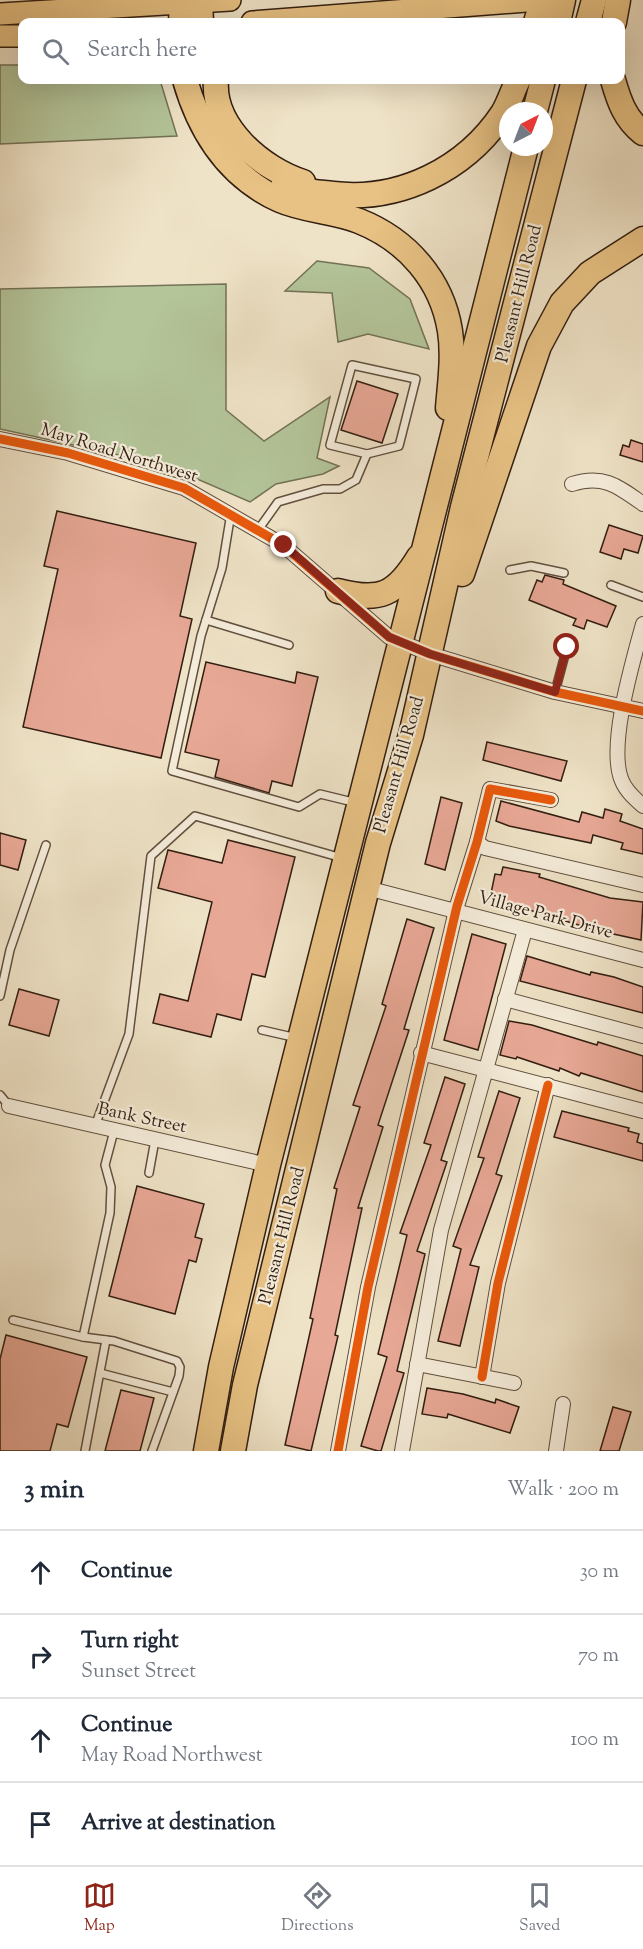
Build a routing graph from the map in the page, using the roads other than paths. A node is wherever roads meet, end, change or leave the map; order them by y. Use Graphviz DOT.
graph roads {
  1 [pos="230,0"];
  2 [pos="541,0"];
  3 [pos="563,0"];
  4 [pos="594,0"];
  5 [pos="618,0"];
  6 [pos="191,9"];
  7 [pos="0,14"];
  8 [pos="307,18"];
  9 [pos="537,18"];
  10 [pos="559,18"];
  11 [pos="589,18"];
  12 [pos="615,18"];
  13 [pos="0,36"];
  14 [pos="18,36"];
  15 [pos="186,84"];
  16 [pos="201,84"];
  17 [pos="216,84"];
  18 [pos="516,84"];
  19 [pos="542,84"];
  20 [pos="573,84"];
  21 [pos="614,84"];
  22 [pos="537,102"];
  23 [pos="643,133"];
  24 [pos="524,156"];
  25 [pos="349,196"];
  26 [pos="642,240"];
  27 [pos="0,439"];
  28 [pos="367,454"];
  29 [pos="444,470"];
  30 [pos="572,484"];
  31 [pos="643,504"];
  32 [pos="231,513"];
  33 [pos="258,530"];
  34 [pos="426,544"];
  35 [pos="510,570"];
  36 [pos="564,573"];
  37 [pos="611,585"];
  38 [pos="338,591"];
  39 [pos="643,597"];
  40 [pos="206,620"];
  41 [pos="643,624"];
  42 [pos="402,642"];
  43 [pos="289,645"];
  44 [pos="567,647"];
  45 [pos="430,654"];
  46 [pos="555,692"];
  47 [pos="621,706"];
  48 [pos="643,711"];
  49 [pos="551,800"];
  50 [pos="359,804"];
  51 [pos="643,806"];
  52 [pos="477,842"];
  53 [pos="46,845"];
  54 [pos="345,859"];
  55 [pos="643,885"];
  56 [pos="368,888"];
  57 [pos="456,911"];
  58 [pos="525,930"];
  59 [pos="643,960"];
  60 [pos="0,996"];
  61 [pos="505,999"];
  62 [pos="262,1030"];
  63 [pos="643,1036"];
  64 [pos="300,1038"];
  65 [pos="421,1053"];
  66 [pos="485,1068"];
  67 [pos="548,1085"];
  68 [pos="4,1100"];
  69 [pos="643,1111"];
  70 [pos="95,1127"];
  71 [pos="114,1131"];
  72 [pos="156,1140"];
  73 [pos="268,1165"];
  74 [pos="149,1173"];
  75 [pos="13,1320"];
  76 [pos="83,1337"];
  77 [pos="106,1340"];
  78 [pos="417,1364"];
  79 [pos="100,1373"];
  80 [pos="482,1377"];
  81 [pos="514,1383"];
  82 [pos="173,1392"];
  83 [pos="563,1404"];
  84 [pos="85,1451"];
  85 [pos="152,1451"];
  86 [pos="206,1451"];
  87 [pos="233,1451"];
  88 [pos="338,1451"];
  89 [pos="402,1451"];
  90 [pos="556,1451"];
  1 -- 6 [label="main road"];
  2 -- 8 [label="main road"];
  2 -- 9 [label="highway"];
  3 -- 10 [label="highway"];
  4 -- 11 [label="highway"];
  5 -- 12 [label="highway"];
  6 -- 7 [label="main road"];
  13 -- 14 [label="main road"];
  15 -- 29 [label="highway"];
  16 -- 25 [label="highway"];
  17 -- 25 [label="highway"];
  18 -- 25 [label="highway"];
  19 -- 22 [label="highway"];
  20 -- 45 [label="highway, Pleasant Hill Road"];
  21 -- 23 [label="highway"];
  24 -- 29 [label="highway, Pleasant Hill Road"];
  26 -- 45 [label="highway"];
  27 -- 32 [label="street, May Road Northwest"];
  28 -- 28 [label="lane"];
  28 -- 33 [label="lane"];
  29 -- 34 [label="highway, Pleasant Hill Road"];
  30 -- 31 [label="street"];
  32 -- 33 [label="street, May Road Northwest"];
  32 -- 40 [label="lane"];
  33 -- 38 [label="street, May Road Northwest"];
  34 -- 38 [label="highway"];
  34 -- 42 [label="highway, Pleasant Hill Road"];
  35 -- 36 [label="lane"];
  37 -- 39 [label="lane"];
  38 -- 42 [label="street, May Road Northwest"];
  40 -- 43 [label="lane"];
  40 -- 50 [label="lane"];
  41 -- 47 [label="street"];
  42 -- 45 [label="street, May Road Northwest"];
  42 -- 50 [label="highway, Pleasant Hill Road"];
  44 -- 46 [label="lane"];
  45 -- 46 [label="street, May Road Northwest"];
  45 -- 56 [label="highway, Pleasant Hill Road"];
  46 -- 47 [label="street, May Road Northwest"];
  47 -- 48 [label="street, May Road Northwest"];
  47 -- 51 [label="street"];
  49 -- 52 [label="street"];
  50 -- 54 [label="highway, Pleasant Hill Road"];
  52 -- 55 [label="street"];
  52 -- 57 [label="street"];
  53 -- 60 [label="lane"];
  54 -- 64 [label="highway, Pleasant Hill Road"];
  54 -- 70 [label="lane"];
  56 -- 57 [label="street, Village Park Drive"];
  56 -- 87 [label="highway, Pleasant Hill Road"];
  57 -- 58 [label="street, Village Park Drive"];
  57 -- 65 [label="street"];
  58 -- 59 [label="street, Village Park Drive"];
  58 -- 61 [label="street"];
  61 -- 63 [label="street"];
  61 -- 66 [label="street"];
  62 -- 64 [label="lane"];
  64 -- 73 [label="highway, Pleasant Hill Road"];
  65 -- 66 [label="street"];
  65 -- 88 [label="street"];
  66 -- 67 [label="street"];
  66 -- 78 [label="street"];
  67 -- 69 [label="street"];
  67 -- 80 [label="street"];
  68 -- 70 [label="street, Bank Street"];
  70 -- 71 [label="street, Bank Street"];
  71 -- 72 [label="street, Bank Street"];
  71 -- 76 [label="lane"];
  72 -- 73 [label="street, Bank Street"];
  72 -- 74 [label="lane"];
  73 -- 86 [label="highway, Pleasant Hill Road"];
  75 -- 76 [label="lane"];
  76 -- 77 [label="lane"];
  77 -- 79 [label="lane"];
  77 -- 82 [label="lane"];
  78 -- 80 [label="street"];
  78 -- 89 [label="street"];
  79 -- 82 [label="lane"];
  79 -- 84 [label="lane"];
  80 -- 81 [label="street"];
  82 -- 85 [label="lane"];
  83 -- 90 [label="street"];
}
